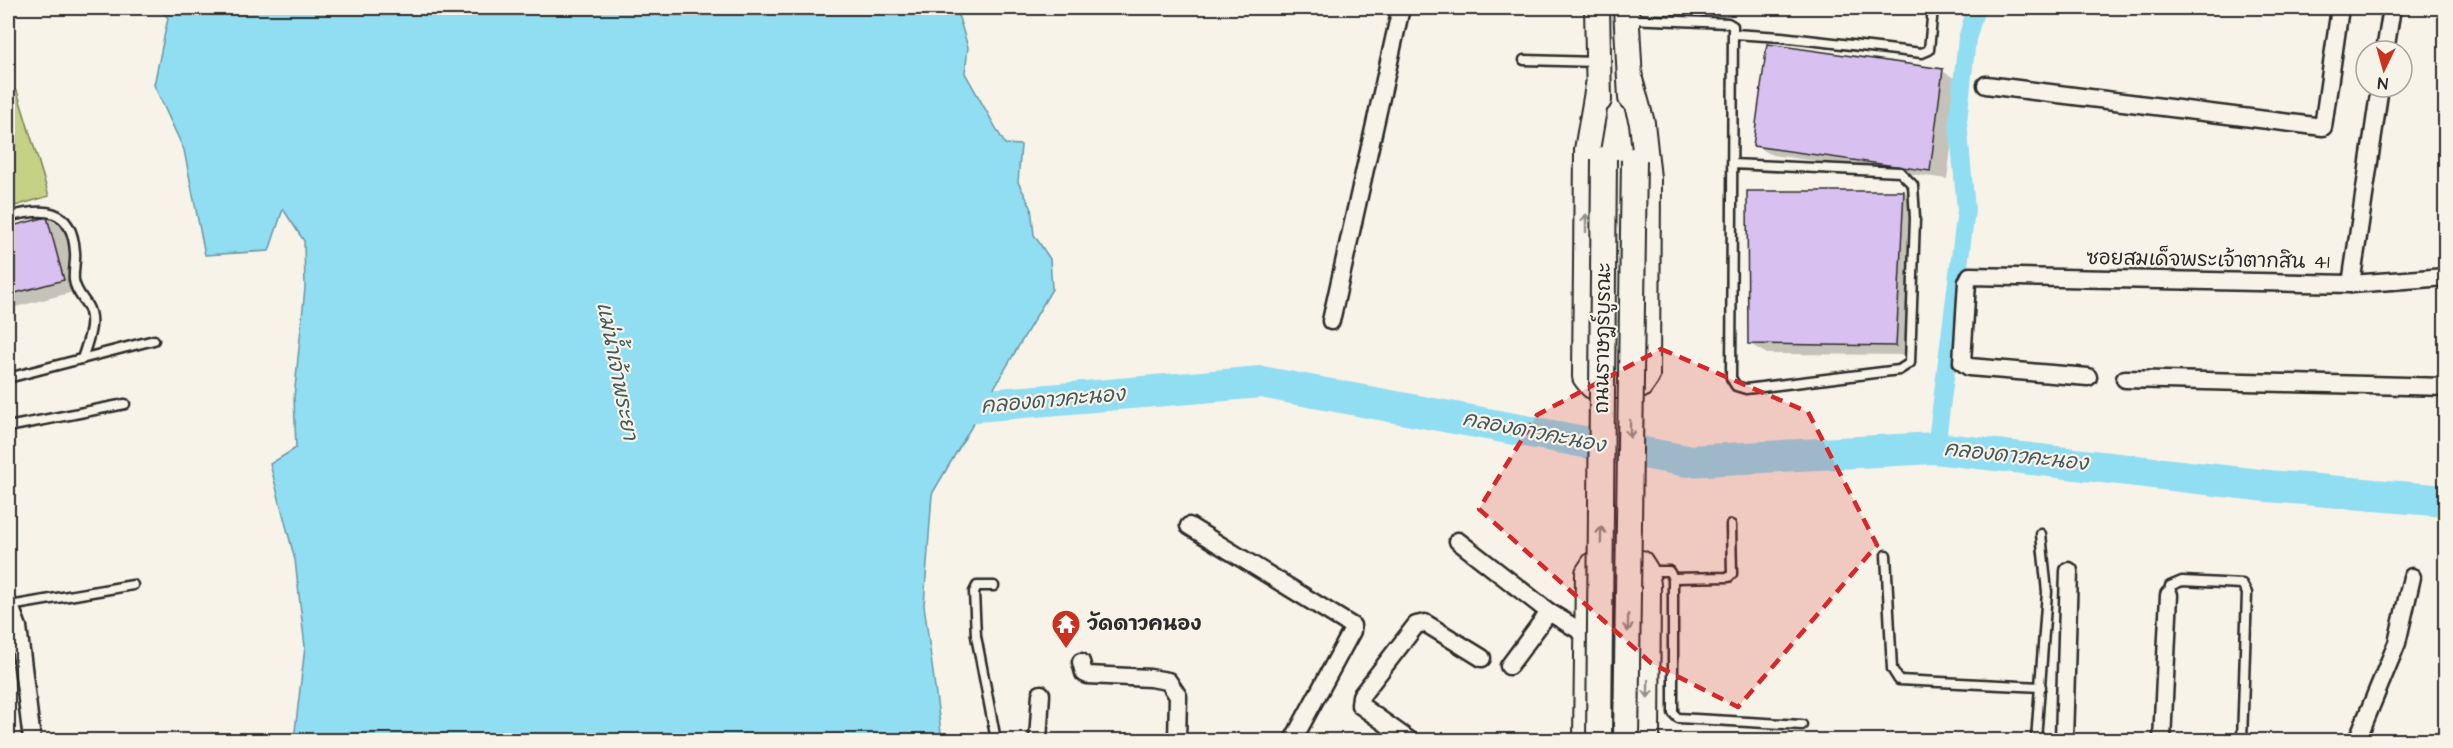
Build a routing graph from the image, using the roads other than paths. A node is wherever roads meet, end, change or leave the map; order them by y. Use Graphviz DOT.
graph roads {
  1 [pos="1401,8"];
  2 [pos="1597,8"];
  3 [pos="1933,8"];
  4 [pos="2340,8"];
  5 [pos="2392,8"];
  6 [pos="1627,13"];
  7 [pos="1734,34"];
  8 [pos="2387,39"];
  9 [pos="1524,60"];
  10 [pos="1598,62"];
  11 [pos="1631,83"];
  12 [pos="1986,85"];
  13 [pos="1598,86"];
  14 [pos="2378,99"];
  15 [pos="1732,164"];
  16 [pos="8,217"];
  17 [pos="2445,277"];
  18 [pos="2351,284"];
  19 [pos="1332,321"];
  20 [pos="154,340"];
  21 [pos="82,359"];
  22 [pos="2088,377"];
  23 [pos="8,378"];
  24 [pos="2125,380"];
  25 [pos="2445,387"];
  26 [pos="125,404"];
  27 [pos="8,427"];
  28 [pos="1731,525"];
  29 [pos="1189,526"];
  30 [pos="2041,534"];
  31 [pos="1458,541"];
  32 [pos="1886,555"];
  33 [pos="1646,571"];
  34 [pos="2069,571"];
  35 [pos="2412,577"];
  36 [pos="1673,578"];
  37 [pos="132,585"];
  38 [pos="994,586"];
  39 [pos="2169,595"];
  40 [pos="9,606"];
  41 [pos="1549,612"];
  42 [pos="1587,635"];
  43 [pos="1482,658"];
  44 [pos="1082,662"];
  45 [pos="1509,666"];
  46 [pos="2041,687"];
  47 [pos="1041,694"];
  48 [pos="1802,726"];
  49 [pos="32,741"];
  50 [pos="996,741"];
  51 [pos="1038,741"];
  52 [pos="1177,741"];
  53 [pos="1293,741"];
  54 [pos="1409,741"];
  55 [pos="1586,741"];
  56 [pos="1599,741"];
  57 [pos="1626,741"];
  58 [pos="1647,741"];
  59 [pos="2036,741"];
  60 [pos="2064,741"];
  61 [pos="2162,741"];
  62 [pos="2242,741"];
  63 [pos="2357,741"];
  1 -- 19 [label="street"];
  2 -- 10 [label="main road, ถนนราษฎร์บูรณะ"];
  3 -- 7 [label="lane"];
  4 -- 12 [label="street"];
  5 -- 8 [label="street"];
  6 -- 7 [label="lane"];
  6 -- 11 [label="main road, ถนนราษฎร์บูรณะ"];
  7 -- 15 [label="lane"];
  9 -- 10 [label="lane"];
  10 -- 13 [label="main road, ถนนราษฎร์บูรณะ"];
  11 -- 13 [label="main road, one-way"];
  11 -- 57 [label="main road, ถนนราษฎร์บูรณะ, one-way, bridge"];
  56 -- 13 [label="main road, ถนนราษฎร์บูรณะ, one-way, bridge"];
  14 -- 18 [label="street"];
  15 -- 15 [label="lane"];
  16 -- 21 [label="lane"];
  17 -- 18 [label="street, ซอยสมเด็จพระเจ้าตากสิน 41"];
  18 -- 22 [label="street, ซอยสมเด็จพระเจ้าตากสิน 41"];
  20 -- 21 [label="lane"];
  21 -- 23 [label="lane"];
  24 -- 25 [label="street"];
  26 -- 27 [label="lane"];
  28 -- 36 [label="lane"];
  29 -- 53 [label="street"];
  30 -- 46 [label="lane"];
  31 -- 41 [label="street"];
  32 -- 46 [label="lane"];
  33 -- 36 [label="lane"];
  33 -- 42 [label="main road"];
  33 -- 58 [label="main road, one-way"];
  34 -- 60 [label="street"];
  35 -- 63 [label="street"];
  36 -- 48 [label="lane"];
  37 -- 40 [label="lane"];
  38 -- 50 [label="lane"];
  39 -- 61 [label="street"];
  39 -- 62 [label="lane"];
  40 -- 49 [label="street"];
  41 -- 42 [label="street"];
  41 -- 45 [label="street"];
  42 -- 55 [label="main road"];
  43 -- 54 [label="street"];
  44 -- 52 [label="street"];
  46 -- 59 [label="lane"];
  47 -- 51 [label="street"];
}
